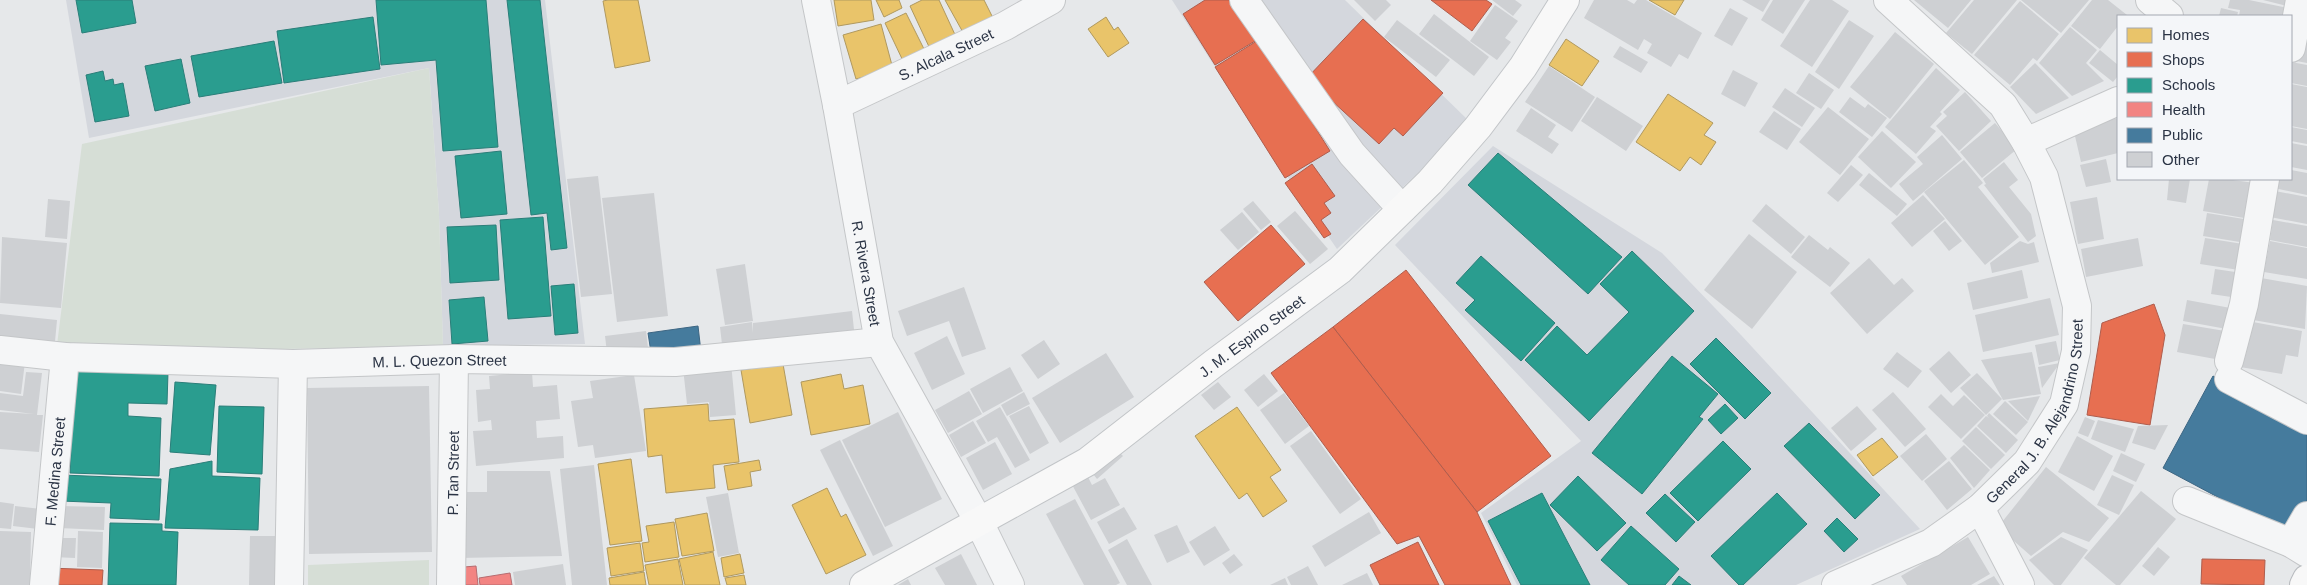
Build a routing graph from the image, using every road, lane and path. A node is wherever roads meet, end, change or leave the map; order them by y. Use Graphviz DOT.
graph roads {
  1 [pos="816,0"];
  2 [pos="1051,0"];
  3 [pos="1244,0"];
  4 [pos="1565,0"];
  5 [pos="1888,0"];
  6 [pos="2150,0"];
  7 [pos="2300,0"];
  8 [pos="2168,15"];
  9 [pos="2292,43"];
  10 [pos="2117,101"];
  11 [pos="837,105"];
  12 [pos="2026,142"];
  13 [pos="2265,180"];
  14 [pos="1402,209"];
  15 [pos="879,342"];
  16 [pos="0,350"];
  17 [pos="65,357"];
  18 [pos="454,359"];
  19 [pos="293,364"];
  20 [pos="2307,420"];
  21 [pos="2187,501"];
  22 [pos="1980,508"];
  23 [pos="2307,516"];
  24 [pos="978,522"];
  25 [pos="2299,548"];
  26 [pos="2307,579"];
  27 [pos="44,585"];
  28 [pos="289,585"];
  29 [pos="451,585"];
  30 [pos="864,585"];
  31 [pos="1010,585"];
  32 [pos="1836,585"];
  33 [pos="2020,585"];
  34 [pos="2304,585"];
  1 -- 11 [label="street, R. Rivera Street"];
  2 -- 11 [label="street, S. Alcala Street"];
  3 -- 14 [label="street"];
  4 -- 14 [label="main road, J. M. Espino Street"];
  5 -- 12 [label="street, General J. B. Alejandrino Street"];
  6 -- 8 [label="street"];
  7 -- 9 [label="street"];
  10 -- 12 [label="street"];
  11 -- 15 [label="street, R. Rivera Street"];
  12 -- 22 [label="street, General J. B. Alejandrino Street"];
  13 -- 20 [label="street"];
  14 -- 24 [label="main road, J. M. Espino Street"];
  15 -- 18 [label="street, M. L. Quezon Street"];
  15 -- 24 [label="street, R. Rivera Street"];
  16 -- 17 [label="street, M. L. Quezon Street"];
  17 -- 19 [label="street, M. L. Quezon Street"];
  17 -- 27 [label="street, F. Medina Street"];
  18 -- 19 [label="street, M. L. Quezon Street"];
  18 -- 29 [label="street, P. Tan Street"];
  19 -- 28 [label="street"];
  21 -- 25 [label="street"];
  22 -- 32 [label="street, General J. B. Alejandrino Street"];
  22 -- 33 [label="street"];
  23 -- 25 [label="street"];
  24 -- 30 [label="main road, J. M. Espino Street"];
  24 -- 31 [label="street, R. Rivera Street"];
  26 -- 34 [label="main road"];
}
